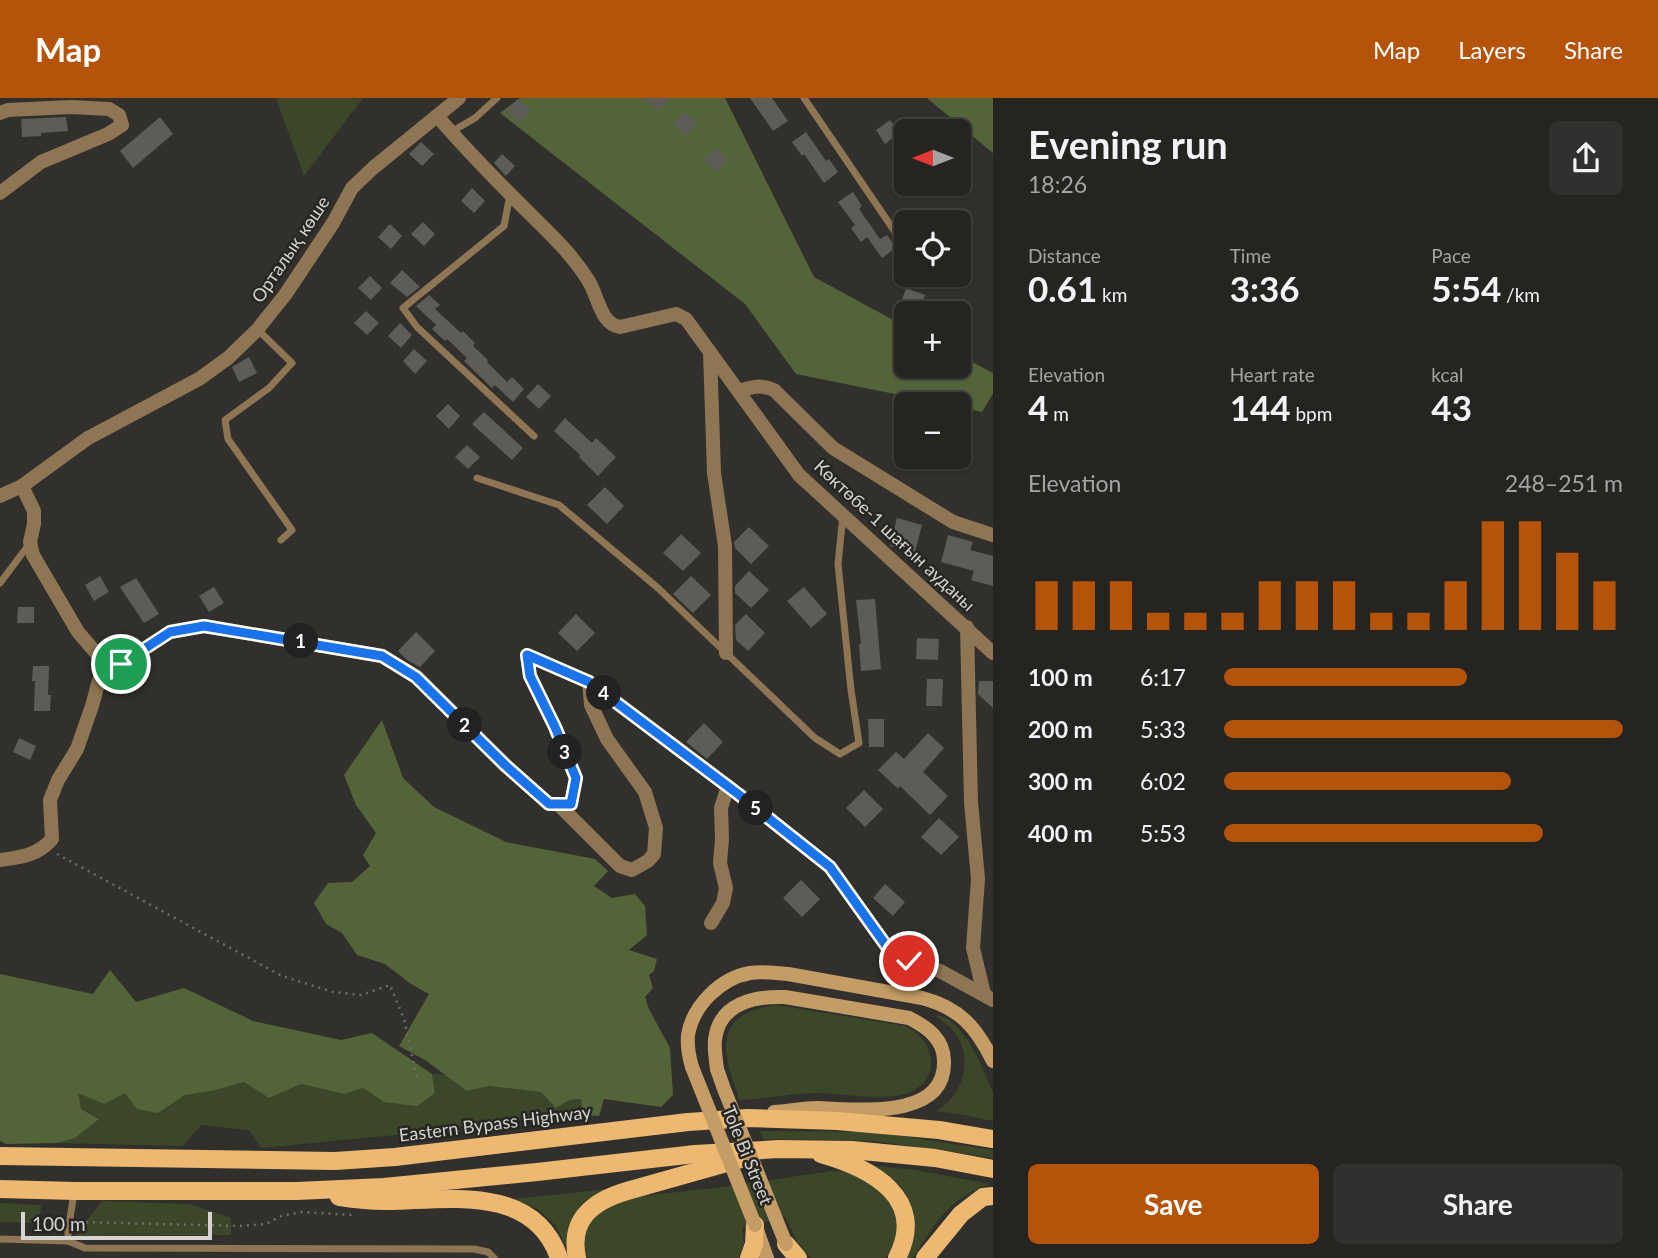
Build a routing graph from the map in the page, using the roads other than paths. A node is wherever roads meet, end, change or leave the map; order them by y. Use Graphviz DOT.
graph roads {
  1 [pos="459,98"];
  2 [pos="496,98"];
  3 [pos="804,98"];
  4 [pos="0,113"];
  5 [pos="437,116"];
  6 [pos="451,132"];
  7 [pos="0,193"];
  8 [pos="510,195"];
  9 [pos="894,230"];
  10 [pos="257,330"];
  11 [pos="710,352"];
  12 [pos="739,391"];
  13 [pos="534,436"];
  14 [pos="477,478"];
  15 [pos="22,486"];
  16 [pos="0,496"];
  17 [pos="843,514"];
  18 [pos="993,535"];
  19 [pos="281,540"];
  20 [pos="30,542"];
  21 [pos="0,583"];
  22 [pos="967,627"];
  23 [pos="726,653"];
  24 [pos="993,653"];
  25 [pos="104,662"];
  26 [pos="589,682"];
  27 [pos="729,786"];
  28 [pos="558,804"];
  29 [pos="0,860"];
  30 [pos="711,923"];
  31 [pos="989,997"];
  32 [pos="993,1061"];
  33 [pos="748,1118"];
  34 [pos="993,1139"];
  35 [pos="779,1149"];
  36 [pos="801,1149"];
  37 [pos="0,1156"];
  38 [pos="993,1169"];
  39 [pos="0,1189"];
  40 [pos="75,1191"];
  41 [pos="297,1191"];
  42 [pos="993,1196"];
  43 [pos="755,1225"];
  44 [pos="0,1239"];
  45 [pos="68,1241"];
  46 [pos="216,1248"];
  47 [pos="116,1249"];
  48 [pos="788,1251"];
  49 [pos="570,1255"];
  50 [pos="116,1258"];
  51 [pos="215,1258"];
  52 [pos="494,1258"];
  53 [pos="749,1258"];
  54 [pos="767,1258"];
  55 [pos="798,1258"];
  56 [pos="897,1258"];
  57 [pos="925,1258"];
  1 -- 5 [label="street, Орталық көше"];
  2 -- 6 [label="lane"];
  3 -- 9 [label="lane"];
  4 -- 7 [label="street"];
  5 -- 6 [label="street, Көктөбе-1 шағын ауданы"];
  5 -- 10 [label="street, Орталық көше"];
  6 -- 8 [label="street, Көктөбе-1 шағын ауданы"];
  8 -- 11 [label="street, Көктөбе-1 шағын ауданы"];
  8 -- 13 [label="lane"];
  10 -- 15 [label="street, Орталық көше"];
  10 -- 19 [label="lane"];
  11 -- 12 [label="street, Көктөбе-1 шағын ауданы"];
  11 -- 23 [label="street"];
  12 -- 17 [label="street, Көктөбе-1 шағын ауданы"];
  12 -- 18 [label="street"];
  14 -- 23 [label="lane"];
  15 -- 16 [label="street, Орталық көше"];
  15 -- 20 [label="street"];
  17 -- 22 [label="street, Көктөбе-1 шағын ауданы"];
  17 -- 23 [label="lane"];
  20 -- 21 [label="lane"];
  20 -- 25 [label="street"];
  22 -- 24 [label="street, Көктөбе-1 шағын ауданы"];
  22 -- 31 [label="street"];
  25 -- 28 [label="street"];
  25 -- 29 [label="street"];
  26 -- 27 [label="street"];
  26 -- 28 [label="street"];
  26 -- 28 [label="street"];
  27 -- 30 [label="street"];
  27 -- 31 [label="street"];
  32 -- 43 [label="main road, Tole Bi Street, bridge"];
  33 -- 34 [label="main road, Eastern Bypass Highway"];
  33 -- 37 [label="main road, Eastern Bypass Highway"];
  33 -- 48 [label="main road, Tole Bi Street, bridge"];
  35 -- 36 [label="main road"];
  35 -- 41 [label="main road"];
  35 -- 49 [label="main road"];
  36 -- 38 [label="main road"];
  36 -- 56 [label="main road"];
  39 -- 40 [label="main road"];
  40 -- 41 [label="main road"];
  40 -- 45 [label="lane"];
  41 -- 49 [label="main road"];
  42 -- 57 [label="main road"];
  43 -- 53 [label="main road"];
  43 -- 54 [label="main road, Tole Bi Street"];
  44 -- 45 [label="lane"];
  45 -- 47 [label="lane"];
  46 -- 47 [label="lane"];
  46 -- 51 [label="lane"];
  46 -- 52 [label="lane"];
  47 -- 50 [label="lane"];
  48 -- 55 [label="main road"];
}
